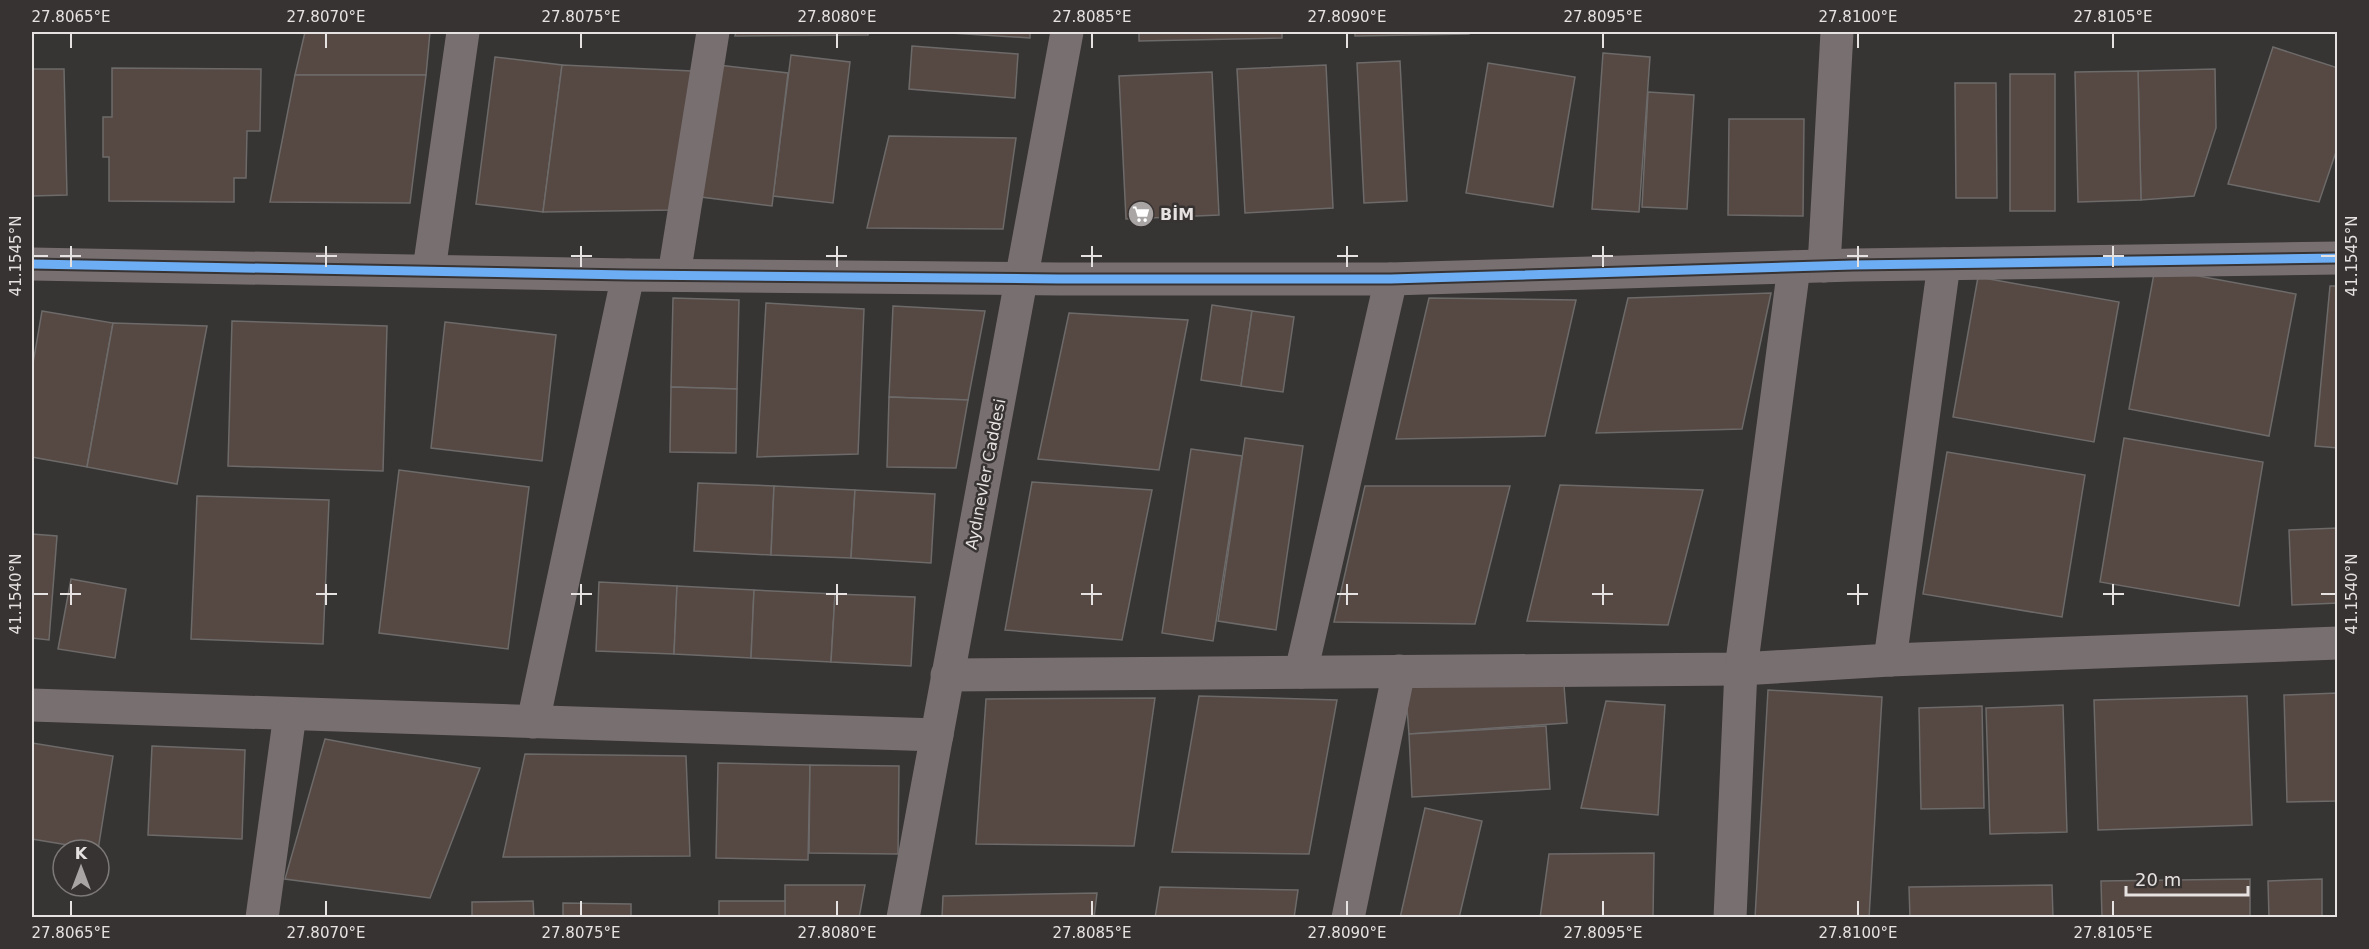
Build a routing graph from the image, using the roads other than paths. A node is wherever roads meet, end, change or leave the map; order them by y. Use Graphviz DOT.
graph roads {
  1 [pos="463,32"];
  2 [pos="713,32"];
  3 [pos="1067,32"];
  4 [pos="1837,32"];
  5 [pos="2337,258"];
  6 [pos="32,264"];
  7 [pos="1944,264"];
  8 [pos="1809,267"];
  9 [pos="429,270"];
  10 [pos="628,275"];
  11 [pos="674,275"];
  12 [pos="1021,279"];
  13 [pos="1391,279"];
  14 [pos="2337,644"];
  15 [pos="1890,660"];
  16 [pos="1742,669"];
  17 [pos="1399,671"];
  18 [pos="1301,672"];
  19 [pos="947,675"];
  20 [pos="32,705"];
  21 [pos="290,714"];
  22 [pos="533,722"];
  23 [pos="937,735"];
  24 [pos="262,918"];
  25 [pos="903,918"];
  26 [pos="1348,918"];
  27 [pos="1730,918"];
  1 -- 9 [label="street"];
  2 -- 11 [label="street"];
  3 -- 12 [label="street, Aydınevler Caddesi"];
  4 -- 8 [label="street"];
  5 -- 7 [label="street"];
  6 -- 9 [label="street"];
  7 -- 8 [label="street"];
  7 -- 15 [label="street"];
  8 -- 13 [label="street"];
  8 -- 16 [label="street"];
  9 -- 10 [label="street"];
  10 -- 11 [label="street"];
  10 -- 22 [label="street"];
  11 -- 12 [label="street"];
  12 -- 13 [label="street"];
  12 -- 19 [label="street, Aydınevler Caddesi"];
  13 -- 18 [label="street"];
  14 -- 15 [label="street"];
  15 -- 16 [label="street"];
  16 -- 17 [label="street"];
  16 -- 27 [label="street"];
  17 -- 18 [label="street"];
  17 -- 26 [label="street"];
  18 -- 19 [label="street"];
  19 -- 23 [label="street, Aydınevler Caddesi"];
  20 -- 21 [label="street"];
  21 -- 22 [label="street"];
  21 -- 24 [label="street"];
  22 -- 23 [label="street"];
  23 -- 25 [label="street, Aydınevler Caddesi"];
}
